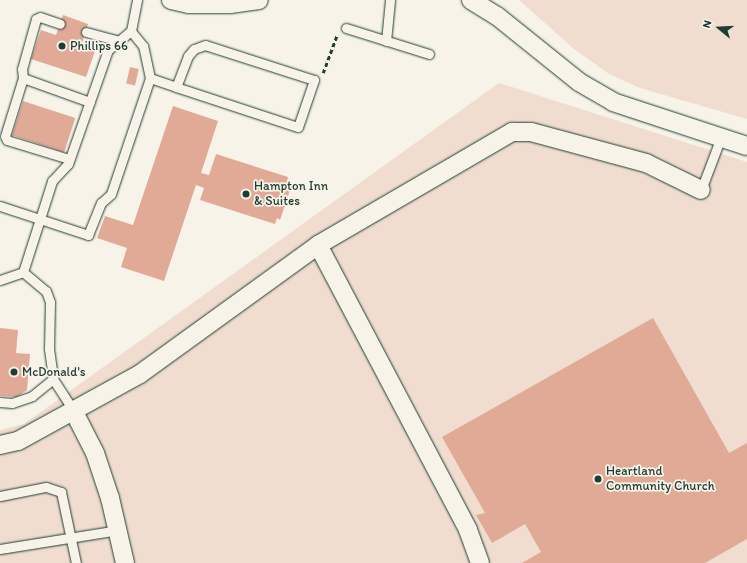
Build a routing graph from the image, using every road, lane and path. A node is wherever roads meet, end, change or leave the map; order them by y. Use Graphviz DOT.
graph roads {
  1 [pos="137,0"];
  2 [pos="171,0"];
  3 [pos="259,0"];
  4 [pos="390,0"];
  5 [pos="471,0"];
  6 [pos="60,24"];
  7 [pos="346,28"];
  8 [pos="131,31"];
  9 [pos="86,32"];
  10 [pos="119,41"];
  11 [pos="386,41"];
  12 [pos="332,49"];
  13 [pos="429,54"];
  14 [pos="326,66"];
  15 [pos="23,78"];
  16 [pos="150,78"];
  17 [pos="176,87"];
  18 [pos="90,102"];
  19 [pos="721,137"];
  20 [pos="747,146"];
  21 [pos="69,159"];
  22 [pos="701,190"];
  23 [pos="0,206"];
  24 [pos="39,219"];
  25 [pos="318,245"];
  26 [pos="23,272"];
  27 [pos="0,280"];
  28 [pos="53,379"];
  29 [pos="0,402"];
  30 [pos="73,410"];
  31 [pos="0,445"];
  32 [pos="0,496"];
  33 [pos="118,530"];
  34 [pos="72,538"];
  35 [pos="0,549"];
  36 [pos="76,563"];
  37 [pos="125,563"];
  38 [pos="480,563"];
  1 -- 8 [label="lane"];
  2 -- 3 [label="street"];
  4 -- 11 [label="lane"];
  5 -- 19 [label="street"];
  6 -- 15 [label="lane"];
  7 -- 11 [label="lane"];
  8 -- 10 [label="lane"];
  8 -- 16 [label="lane"];
  9 -- 10 [label="lane"];
  10 -- 18 [label="lane"];
  11 -- 13 [label="lane"];
  12 -- 14 [label="path"];
  15 -- 18 [label="lane"];
  15 -- 21 [label="lane"];
  16 -- 17 [label="lane"];
  16 -- 24 [label="lane"];
  17 -- 17 [label="lane"];
  18 -- 21 [label="lane"];
  19 -- 20 [label="street"];
  19 -- 22 [label="lane"];
  21 -- 24 [label="lane"];
  22 -- 25 [label="street"];
  23 -- 24 [label="lane"];
  24 -- 26 [label="lane"];
  25 -- 30 [label="street"];
  25 -- 38 [label="street"];
  26 -- 27 [label="lane"];
  26 -- 28 [label="lane"];
  28 -- 29 [label="lane"];
  28 -- 30 [label="lane"];
  30 -- 31 [label="street"];
  30 -- 33 [label="street"];
  32 -- 34 [label="lane"];
  33 -- 34 [label="lane"];
  33 -- 37 [label="street"];
  34 -- 35 [label="lane"];
  34 -- 36 [label="lane"];
}
